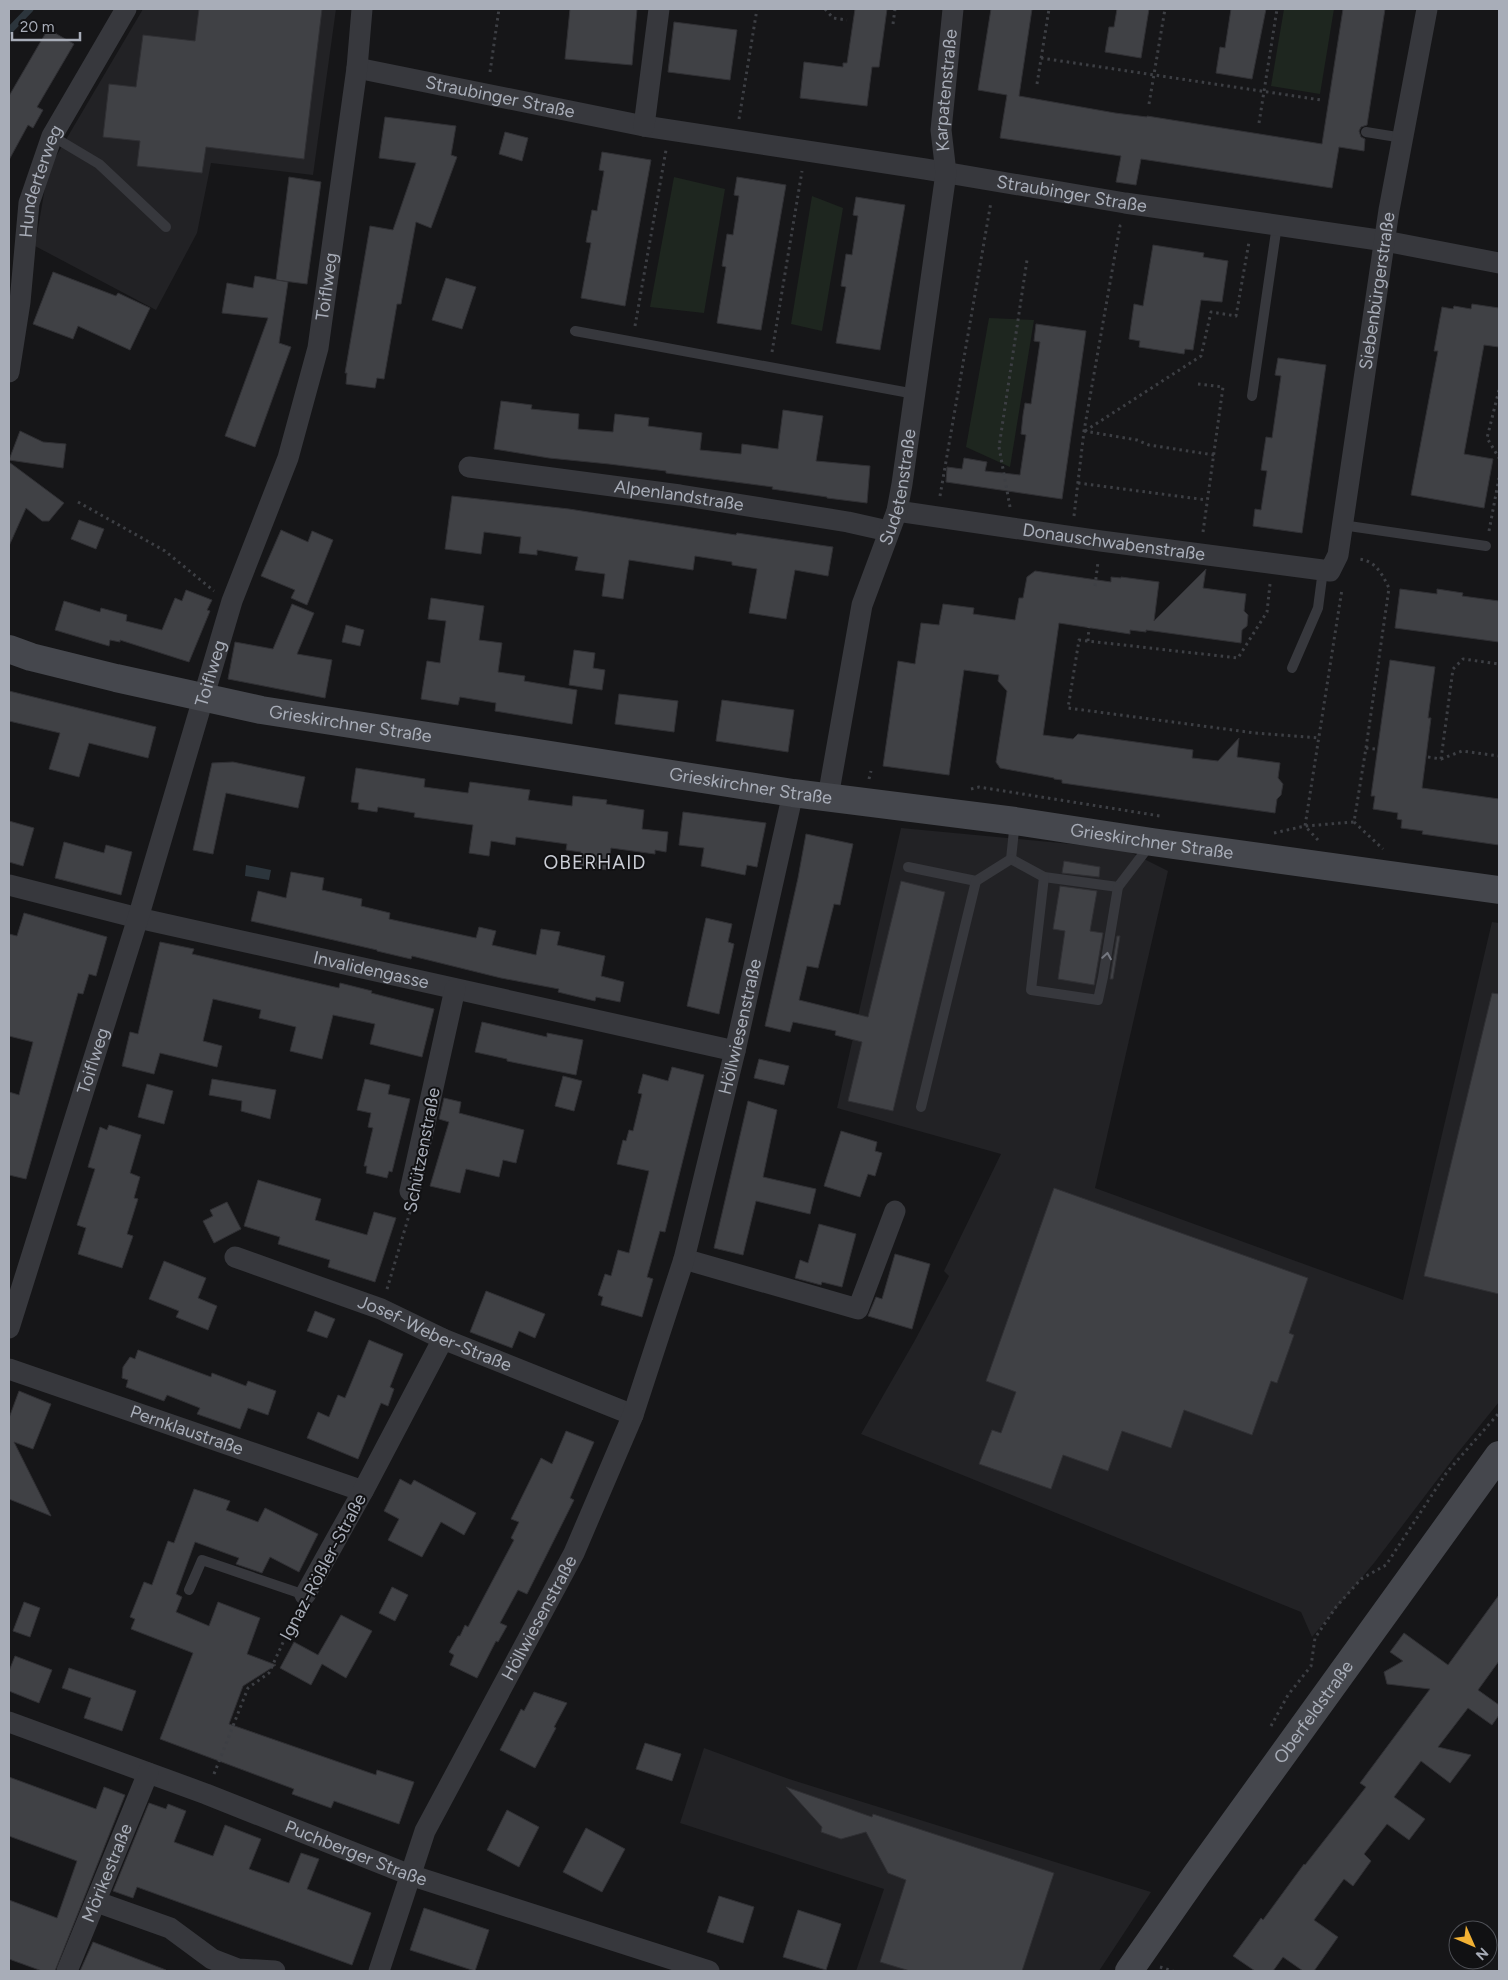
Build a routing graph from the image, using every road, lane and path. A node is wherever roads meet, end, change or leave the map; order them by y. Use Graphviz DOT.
graph roads {
  1 [pos="126,9"];
  2 [pos="362,9"];
  3 [pos="499,9"];
  4 [pos="659,9"];
  5 [pos="757,9"];
  6 [pos="825,9"];
  7 [pos="895,9"];
  8 [pos="953,9"];
  9 [pos="1049,9"];
  10 [pos="1164,9"];
  11 [pos="1277,9"];
  12 [pos="1427,9"];
  13 [pos="847,20"];
  14 [pos="893,24"];
  15 [pos="1041,58"];
  16 [pos="357,68"];
  17 [pos="1154,75"];
  18 [pos="1037,84"];
  19 [pos="1264,92"];
  20 [pos="486,94"];
  21 [pos="1321,100"];
  22 [pos="1149,104"];
  23 [pos="1259,123"];
  24 [pos="644,126"];
  25 [pos="669,130"];
  26 [pos="1366,132"];
  27 [pos="52,136"];
  28 [pos="1403,138"];
  29 [pos="736,140"];
  30 [pos="805,150"];
  31 [pos="946,173"];
  32 [pos="994,181"];
  33 [pos="1125,203"];
  34 [pos="1252,221"];
  35 [pos="1277,225"];
  36 [pos="166,227"];
  37 [pos="1385,240"];
  38 [pos="1027,260"];
  39 [pos="1499,263"];
  40 [pos="575,331"];
  41 [pos="632,342"];
  42 [pos="770,367"];
  43 [pos="9,372"];
  44 [pos="1198,384"];
  45 [pos="1499,390"];
  46 [pos="915,394"];
  47 [pos="1252,396"];
  48 [pos="1084,431"];
  49 [pos="1214,454"];
  50 [pos="1499,458"];
  51 [pos="469,467"];
  52 [pos="1499,478"];
  53 [pos="1078,482"];
  54 [pos="1207,500"];
  55 [pos="78,502"];
  56 [pos="897,511"];
  57 [pos="937,516"];
  58 [pos="1342,525"];
  59 [pos="1013,528"];
  60 [pos="888,531"];
  61 [pos="1071,536"];
  62 [pos="1486,546"];
  63 [pos="1200,553"];
  64 [pos="1272,563"];
  65 [pos="1330,565"];
  66 [pos="232,601"];
  67 [pos="1090,627"];
  68 [pos="1088,641"];
  69 [pos="9,649"];
  70 [pos="1499,664"];
  71 [pos="1292,668"];
  72 [pos="202,696"];
  73 [pos="1319,738"];
  74 [pos="1366,748"];
  75 [pos="1375,749"];
  76 [pos="1499,756"];
  77 [pos="1428,758"];
  78 [pos="1440,759"];
  79 [pos="970,790"];
  80 [pos="793,793"];
  81 [pos="828,797"];
  82 [pos="1164,816"];
  83 [pos="1016,821"];
  84 [pos="1354,822"];
  85 [pos="1305,826"];
  86 [pos="1272,833"];
  87 [pos="1152,842"];
  88 [pos="1385,850"];
  89 [pos="1011,859"];
  90 [pos="1318,865"];
  91 [pos="908,868"];
  92 [pos="1044,877"];
  93 [pos="976,880"];
  94 [pos="9,885"];
  95 [pos="1118,887"];
  96 [pos="1499,890"];
  97 [pos="138,918"];
  98 [pos="455,989"];
  99 [pos="734,1051"];
  100 [pos="921,1107"];
  101 [pos="410,1191"];
  102 [pos="895,1210"];
  103 [pos="235,1257"];
  104 [pos="684,1259"];
  105 [pos="381,1309"];
  106 [pos="9,1328"];
  107 [pos="444,1339"];
  108 [pos="9,1370"];
  109 [pos="1499,1413"];
  110 [pos="633,1415"];
  111 [pos="1499,1455"];
  112 [pos="362,1491"];
  113 [pos="189,1590"];
  114 [pos="305,1595"];
  115 [pos="9,1722"];
  116 [pos="1270,1727"];
  117 [pos="148,1774"];
  118 [pos="206,1794"];
  119 [pos="410,1875"];
  120 [pos="97,1902"];
  121 [pos="67,1971"];
  122 [pos="275,1971"];
  123 [pos="379,1971"];
  124 [pos="709,1971"];
  125 [pos="1129,1971"];
  1 -- 27 [label="street, Hunderterweg"];
  2 -- 16 [label="street, Toiflweg"];
  3 -- 20 [label="path"];
  4 -- 24 [label="street"];
  5 -- 29 [label="path"];
  6 -- 13 [label="path"];
  7 -- 14 [label="path"];
  8 -- 31 [label="street, Karpatenstraße"];
  9 -- 15 [label="path"];
  10 -- 17 [label="path"];
  11 -- 19 [label="path"];
  12 -- 28 [label="street, Siebenbürgerstraße"];
  15 -- 17 [label="path"];
  15 -- 18 [label="path"];
  16 -- 20 [label="street, Straubinger Straße"];
  16 -- 66 [label="street, Toiflweg"];
  17 -- 19 [label="path"];
  17 -- 22 [label="path"];
  19 -- 21 [label="path"];
  19 -- 23 [label="path"];
  20 -- 24 [label="street, Straubinger Straße"];
  24 -- 25 [label="street, Straubinger Straße"];
  25 -- 29 [label="street, Straubinger Straße"];
  25 -- 41 [label="path"];
  26 -- 28 [label="lane"];
  27 -- 36 [label="lane"];
  27 -- 43 [label="street, Hunderterweg"];
  28 -- 37 [label="street, Siebenbürgerstraße"];
  29 -- 30 [label="street, Straubinger Straße"];
  30 -- 31 [label="street, Straubinger Straße"];
  30 -- 42 [label="path"];
  31 -- 32 [label="street, Straubinger Straße"];
  31 -- 46 [label="street, Sudetenstraße"];
  32 -- 33 [label="street, Straubinger Straße"];
  32 -- 57 [label="path"];
  33 -- 34 [label="street, Straubinger Straße"];
  33 -- 48 [label="path"];
  34 -- 35 [label="street, Straubinger Straße"];
  34 -- 48 [label="path"];
  35 -- 37 [label="street, Straubinger Straße"];
  35 -- 47 [label="lane"];
  37 -- 39 [label="street, Straubinger Straße"];
  37 -- 58 [label="street, Siebenbürgerstraße"];
  38 -- 59 [label="path"];
  40 -- 41 [label="lane"];
  41 -- 42 [label="lane"];
  42 -- 46 [label="lane"];
  44 -- 49 [label="path"];
  45 -- 50 [label="path"];
  46 -- 56 [label="street, Sudetenstraße"];
  48 -- 49 [label="path"];
  48 -- 53 [label="path"];
  49 -- 54 [label="path"];
  51 -- 60 [label="street, Alpenlandstraße"];
  52 -- 62 [label="path"];
  53 -- 54 [label="path"];
  53 -- 61 [label="path"];
  54 -- 63 [label="path"];
  55 -- 66 [label="path"];
  56 -- 57 [label="street, Donauschwabenstraße"];
  56 -- 60 [label="street, Sudetenstraße"];
  57 -- 59 [label="street, Donauschwabenstraße"];
  58 -- 62 [label="lane"];
  58 -- 65 [label="street, Siebenbürgerstraße"];
  59 -- 61 [label="street, Donauschwabenstraße"];
  60 -- 81 [label="street, Sudetenstraße"];
  61 -- 63 [label="street, Donauschwabenstraße"];
  63 -- 64 [label="street, Donauschwabenstraße"];
  64 -- 65 [label="street, Donauschwabenstraße"];
  64 -- 68 [label="path"];
  65 -- 71 [label="lane"];
  65 -- 73 [label="path"];
  65 -- 74 [label="path"];
  66 -- 72 [label="street, Toiflweg"];
  67 -- 68 [label="path"];
  68 -- 73 [label="path"];
  69 -- 72 [label="main road, Grieskirchner Straße"];
  70 -- 78 [label="path"];
  72 -- 80 [label="main road, Grieskirchner Straße"];
  72 -- 97 [label="street, Toiflweg"];
  73 -- 85 [label="path"];
  74 -- 75 [label="path"];
  74 -- 84 [label="path"];
  76 -- 78 [label="path"];
  77 -- 78 [label="path"];
  79 -- 82 [label="path"];
  80 -- 81 [label="main road, Grieskirchner Straße"];
  80 -- 99 [label="street, Höllwiesenstraße"];
  81 -- 83 [label="main road, Grieskirchner Straße"];
  83 -- 87 [label="main road, Grieskirchner Straße"];
  83 -- 89 [label="lane"];
  84 -- 85 [label="path"];
  84 -- 88 [label="path"];
  85 -- 86 [label="path"];
  85 -- 90 [label="path"];
  87 -- 90 [label="main road, Grieskirchner Straße"];
  87 -- 95 [label="lane"];
  89 -- 92 [label="lane"];
  89 -- 93 [label="lane"];
  90 -- 96 [label="main road, Grieskirchner Straße"];
  91 -- 93 [label="lane"];
  92 -- 95 [label="lane"];
  92 -- 95 [label="lane, one-way"];
  93 -- 100 [label="lane"];
  94 -- 97 [label="street, Invalidengasse"];
  97 -- 98 [label="street, Invalidengasse"];
  97 -- 106 [label="street, Toiflweg"];
  98 -- 99 [label="street, Invalidengasse"];
  98 -- 101 [label="street, Schützenstraße"];
  99 -- 104 [label="street, Höllwiesenstraße"];
  101 -- 105 [label="path, Schützenstraße"];
  102 -- 104 [label="street"];
  103 -- 105 [label="street, Josef-Weber-Straße"];
  104 -- 110 [label="street, Höllwiesenstraße"];
  105 -- 107 [label="street, Josef-Weber-Straße"];
  107 -- 110 [label="street, Josef-Weber-Straße"];
  107 -- 112 [label="street, Ignaz-Rößler-Straße"];
  108 -- 112 [label="street, Pernklaustraße"];
  109 -- 116 [label="path"];
  110 -- 119 [label="street, Höllwiesenstraße"];
  111 -- 125 [label="main road, Oberfeldstraße"];
  112 -- 114 [label="street, Ignaz-Rößler-Straße"];
  113 -- 114 [label="lane"];
  114 -- 118 [label="path, Ignaz-Rößler-Straße"];
  115 -- 117 [label="street, Puchberger Straße"];
  117 -- 118 [label="street, Puchberger Straße"];
  117 -- 120 [label="street, Mörikestraße"];
  118 -- 119 [label="street, Puchberger Straße"];
  119 -- 123 [label="street, Höllwiesenstraße"];
  119 -- 124 [label="street, Puchberger Straße"];
  120 -- 121 [label="street, Mörikestraße"];
  120 -- 122 [label="street"];
}
